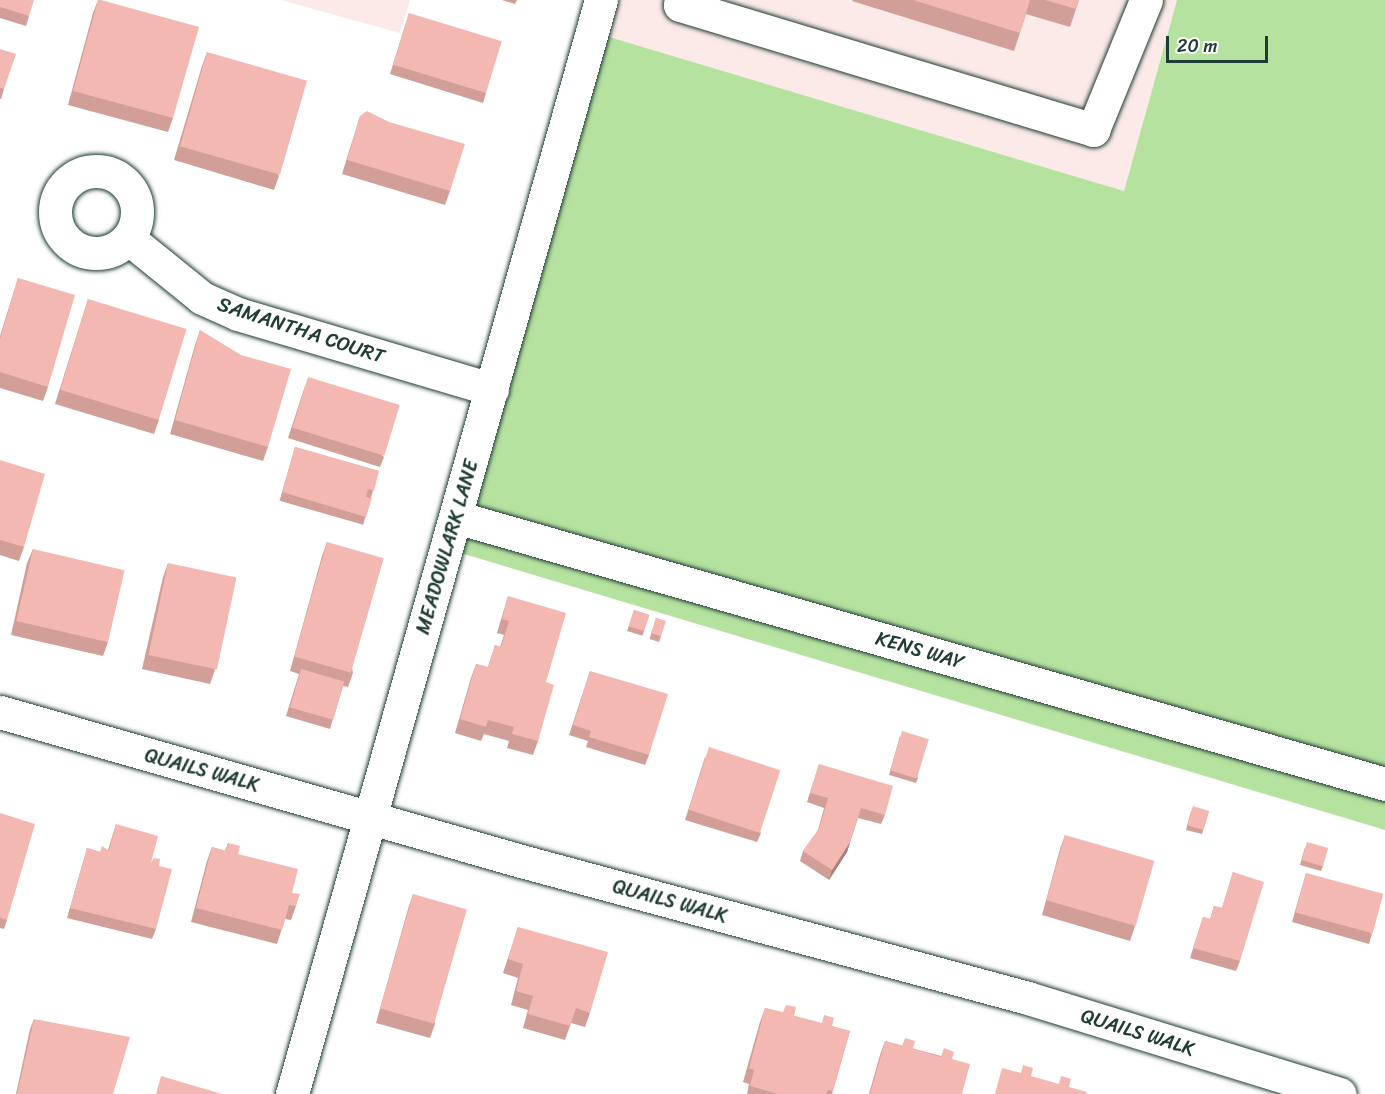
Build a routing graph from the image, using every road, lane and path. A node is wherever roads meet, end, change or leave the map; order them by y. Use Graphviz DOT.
graph roads {
  1 [pos="601,0"];
  2 [pos="681,0"];
  3 [pos="1146,0"];
  4 [pos="128,238"];
  5 [pos="492,389"];
  6 [pos="456,517"];
  7 [pos="0,712"];
  8 [pos="1385,784"];
  9 [pos="371,816"];
  10 [pos="292,1094"];
  11 [pos="1340,1094"];
  1 -- 5 [label="street, MEADOWLARK LANE"];
  2 -- 3 [label="street"];
  4 -- 5 [label="street, SAMANTHA COURT"];
  5 -- 6 [label="street, MEADOWLARK LANE"];
  6 -- 8 [label="street, KENS WAY"];
  6 -- 9 [label="street, MEADOWLARK LANE"];
  7 -- 9 [label="street, QUAILS WALK"];
  9 -- 10 [label="street, MEADOWLARK LANE"];
  9 -- 11 [label="street, QUAILS WALK"];
}
